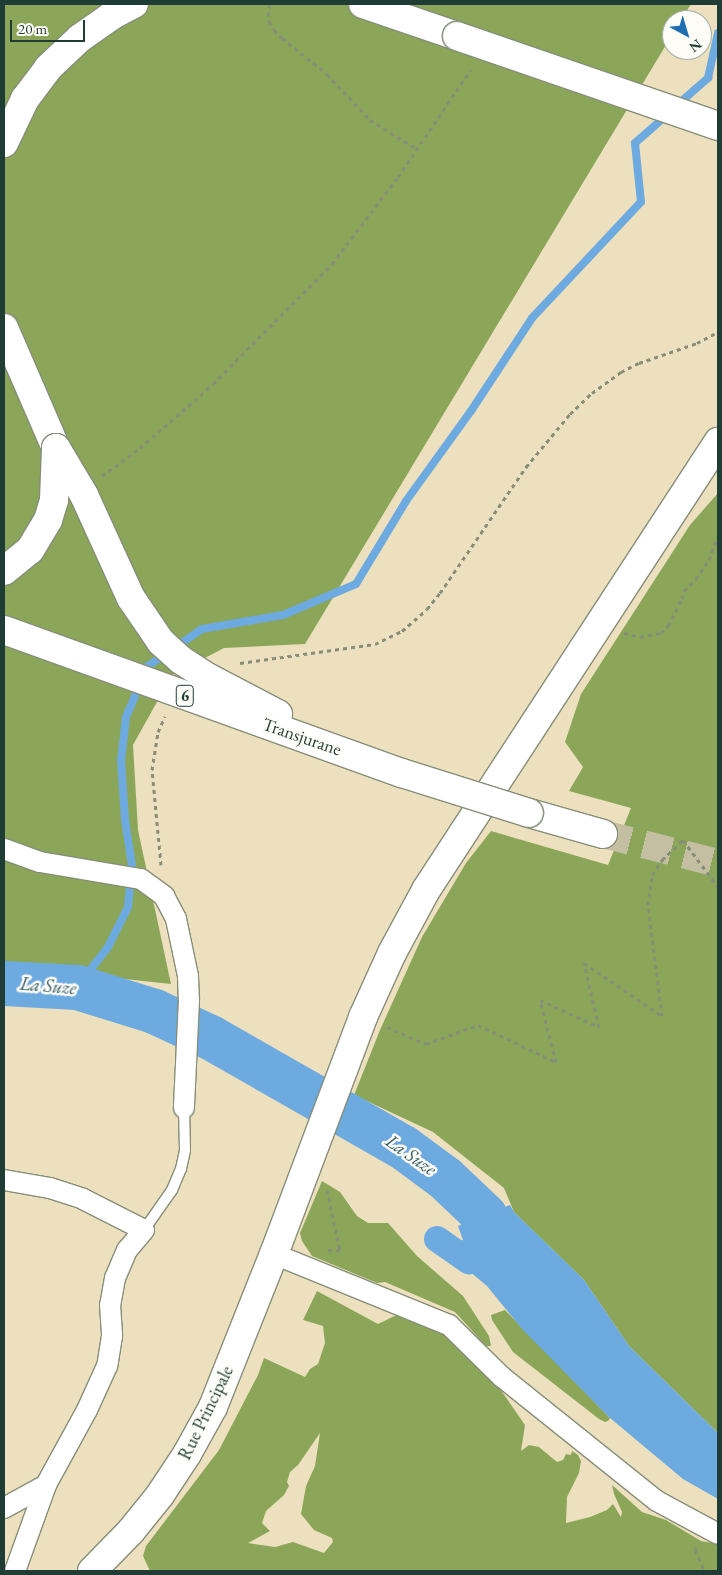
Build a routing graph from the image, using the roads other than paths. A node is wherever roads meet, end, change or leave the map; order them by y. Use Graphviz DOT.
graph roads {
  1 [pos="134,4"];
  2 [pos="363,4"];
  3 [pos="718,126"];
  4 [pos="4,143"];
  5 [pos="4,328"];
  6 [pos="718,442"];
  7 [pos="56,448"];
  8 [pos="4,571"];
  9 [pos="4,630"];
  10 [pos="368,760"];
  11 [pos="594,832"];
  12 [pos="4,849"];
  13 [pos="184,1108"];
  14 [pos="4,1180"];
  15 [pos="144,1230"];
  16 [pos="282,1249"];
  17 [pos="46,1485"];
  18 [pos="4,1508"];
  19 [pos="711,1530"];
  20 [pos="15,1571"];
  21 [pos="92,1571"];
  1 -- 4 [label="main road"];
  2 -- 3 [label="main road, bridge"];
  5 -- 7 [label="main road"];
  6 -- 16 [label="main road, Rue Principale"];
  7 -- 8 [label="main road, bridge"];
  7 -- 10 [label="main road, bridge"];
  9 -- 10 [label="main road, Transjurane / 6, bridge"];
  10 -- 11 [label="main road, Transjurane / 6, bridge"];
  12 -- 13 [label="street"];
  13 -- 15 [label="lane"];
  14 -- 15 [label="street"];
  15 -- 17 [label="street"];
  16 -- 19 [label="street"];
  16 -- 21 [label="main road, Rue Principale"];
  17 -- 18 [label="street"];
  17 -- 20 [label="street"];
}
